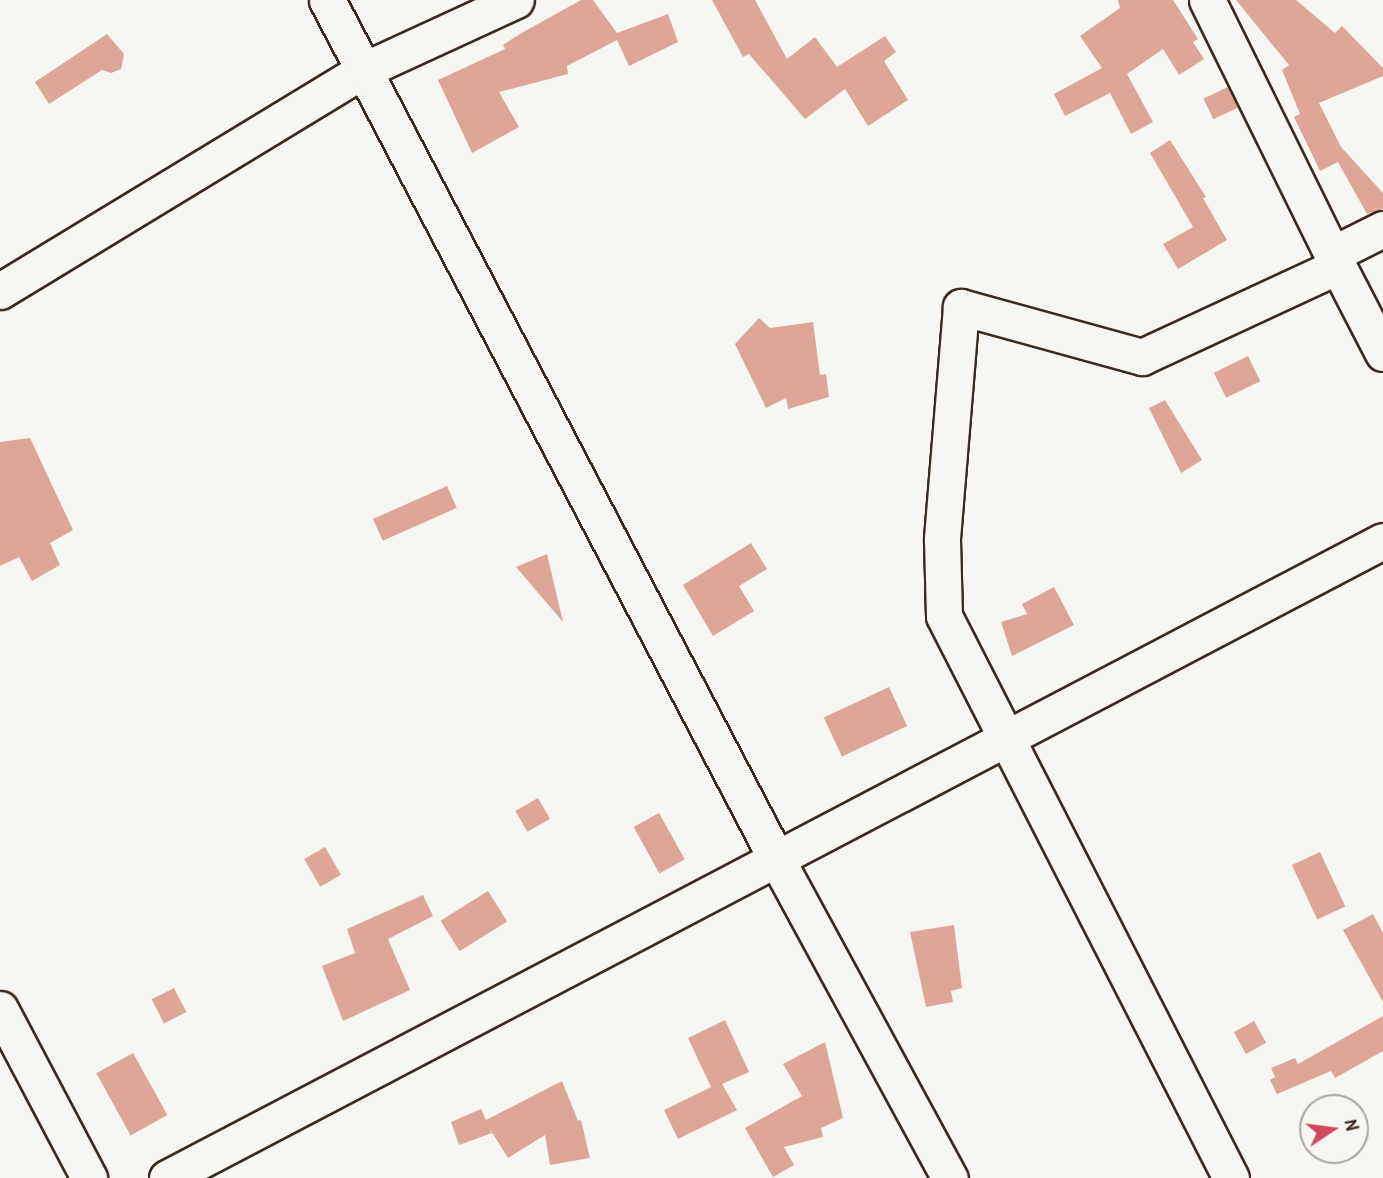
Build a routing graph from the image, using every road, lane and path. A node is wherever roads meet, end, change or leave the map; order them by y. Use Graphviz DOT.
graph roads {
  1 [pos="327,0"];
  2 [pos="516,0"];
  3 [pos="1207,0"];
  4 [pos="363,71"];
  5 [pos="1383,229"];
  6 [pos="1335,260"];
  7 [pos="0,290"];
  8 [pos="1383,353"];
  9 [pos="1383,541"];
  10 [pos="1006,740"];
  11 [pos="777,860"];
  12 [pos="0,1009"];
  13 [pos="89,1178"];
  14 [pos="167,1178"];
  15 [pos="950,1178"];
  16 [pos="1231,1178"];
  1 -- 4 [label="street"];
  2 -- 4 [label="street"];
  3 -- 6 [label="street"];
  4 -- 7 [label="street"];
  4 -- 11 [label="street"];
  5 -- 6 [label="street"];
  6 -- 8 [label="street"];
  6 -- 10 [label="street"];
  9 -- 10 [label="street"];
  10 -- 11 [label="street"];
  10 -- 16 [label="street"];
  11 -- 14 [label="street"];
  11 -- 15 [label="street"];
  12 -- 13 [label="street"];
}
